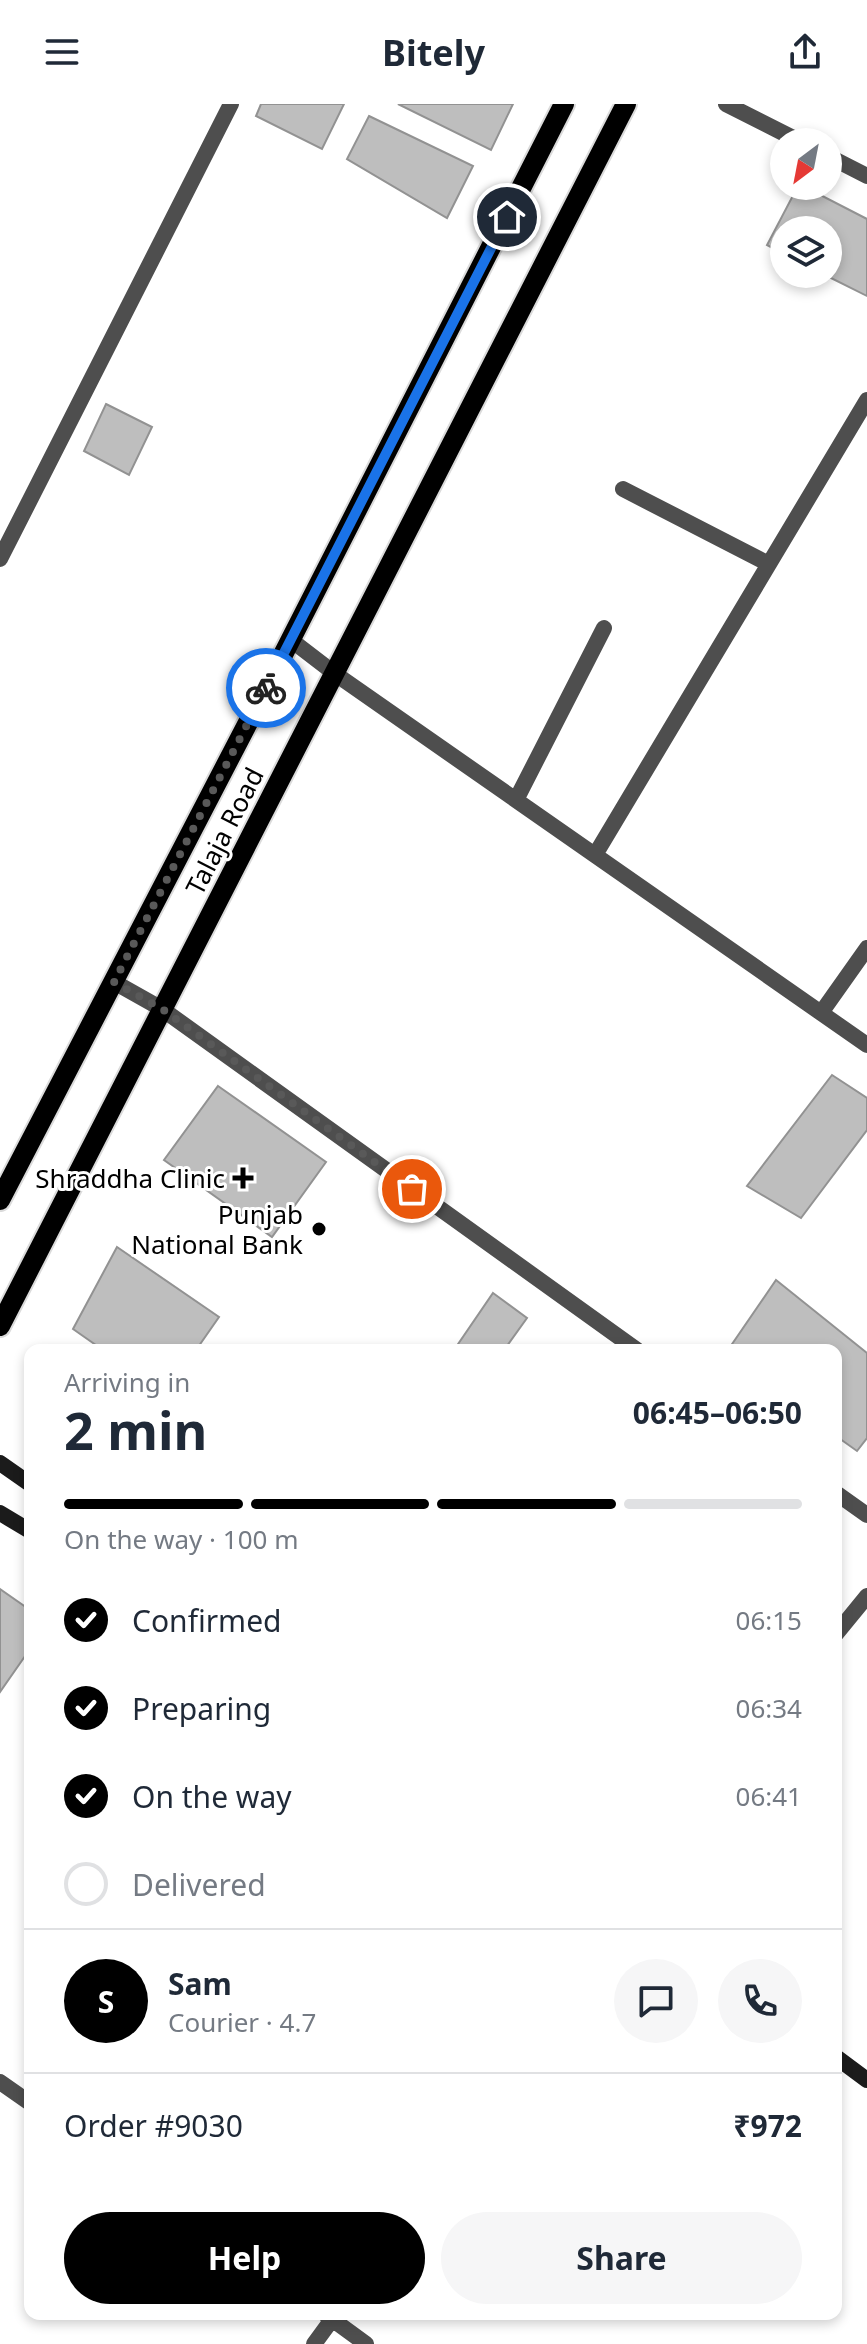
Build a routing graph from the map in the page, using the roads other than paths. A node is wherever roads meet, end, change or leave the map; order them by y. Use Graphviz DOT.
graph roads {
  1 [pos="231,104"];
  2 [pos="564,104"];
  3 [pos="626,104"];
  4 [pos="726,104"];
  5 [pos="773,128"];
  6 [pos="842,163"];
  7 [pos="867,176"];
  8 [pos="867,400"];
  9 [pos="623,489"];
  10 [pos="0,559"];
  11 [pos="769,564"];
  12 [pos="604,628"];
  13 [pos="291,640"];
  14 [pos="334,673"];
  15 [pos="516,800"];
  16 [pos="595,855"];
  17 [pos="867,948"];
  18 [pos="114,982"];
  19 [pos="162,1009"];
  20 [pos="821,1013"];
  21 [pos="867,1045"];
  22 [pos="0,1200"];
  23 [pos="0,1326"];
  24 [pos="629,1344"];
  25 [pos="0,1463"];
  26 [pos="24,1480"];
  27 [pos="842,1497"];
  28 [pos="0,1513"];
  29 [pos="867,1515"];
  30 [pos="24,1527"];
  31 [pos="867,1596"];
  32 [pos="842,1627"];
  33 [pos="842,2061"];
  34 [pos="867,2080"];
  35 [pos="0,2082"];
  36 [pos="24,2099"];
  37 [pos="329,2320"];
  38 [pos="336,2320"];
  39 [pos="314,2344"];
  40 [pos="366,2344"];
  1 -- 10 [label="street"];
  2 -- 13 [label="main road, Talaja Road"];
  3 -- 14 [label="main road, Talaja Road"];
  4 -- 5 [label="street"];
  6 -- 7 [label="street"];
  8 -- 11 [label="street"];
  9 -- 11 [label="street"];
  11 -- 16 [label="street"];
  12 -- 15 [label="street"];
  13 -- 14 [label="street"];
  13 -- 18 [label="main road, Talaja Road"];
  14 -- 15 [label="street"];
  14 -- 19 [label="main road, Talaja Road"];
  15 -- 16 [label="street"];
  16 -- 20 [label="street"];
  17 -- 20 [label="street"];
  18 -- 19 [label="street"];
  18 -- 22 [label="main road, Talaja Road"];
  19 -- 23 [label="main road, Talaja Road"];
  19 -- 24 [label="street"];
  20 -- 21 [label="street"];
  25 -- 26 [label="main road"];
  27 -- 29 [label="street"];
  28 -- 30 [label="main road"];
  31 -- 32 [label="street"];
  33 -- 34 [label="main road"];
  35 -- 36 [label="street"];
  37 -- 39 [label="street"];
  38 -- 40 [label="street"];
}
